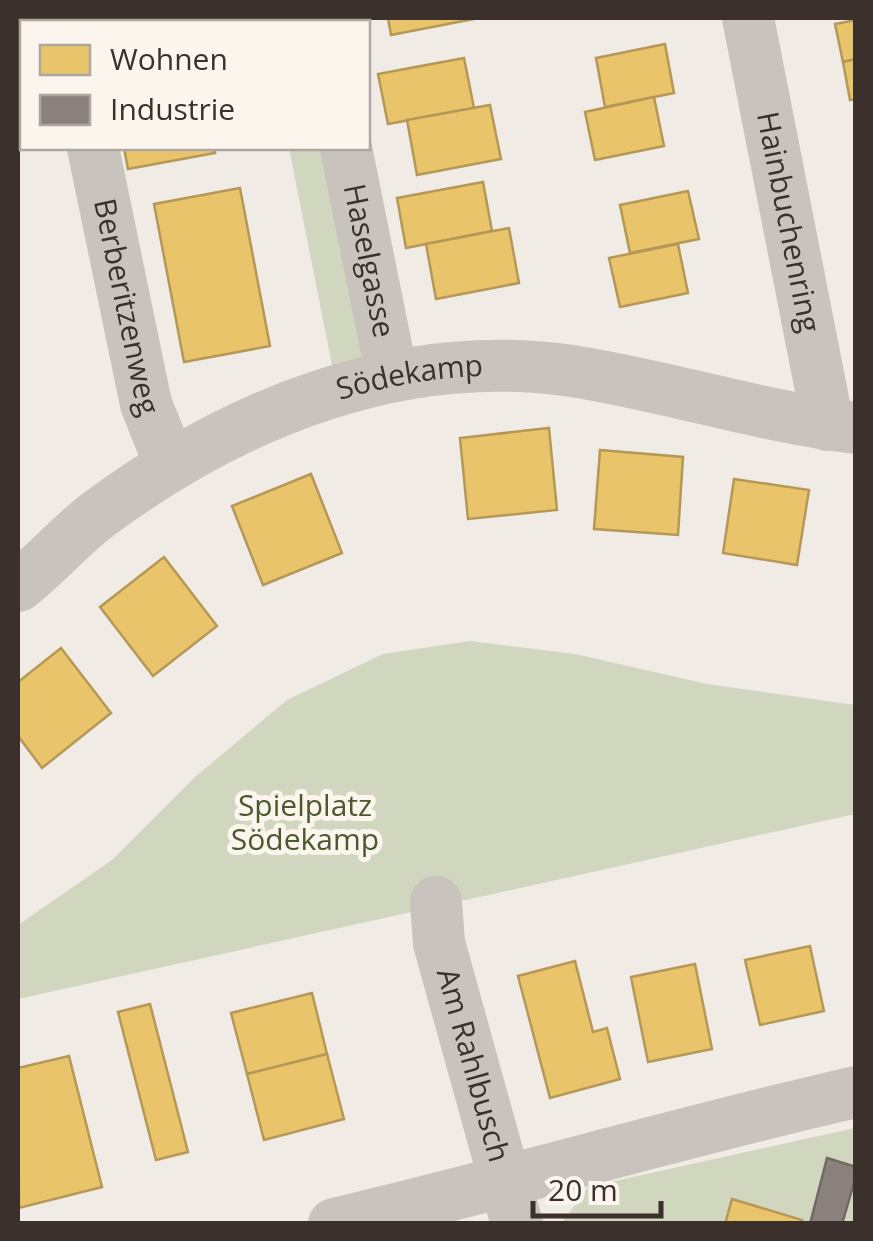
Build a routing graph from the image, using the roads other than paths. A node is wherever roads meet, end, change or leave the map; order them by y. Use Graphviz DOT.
graph roads {
  1 [pos="748,18"];
  2 [pos="93,150"];
  3 [pos="346,150"];
  4 [pos="392,376"];
  5 [pos="842,426"];
  6 [pos="170,464"];
  7 [pos="18,586"];
  8 [pos="436,902"];
  9 [pos="856,1092"];
  10 [pos="511,1203"];
  11 [pos="334,1224"];
  1 -- 5 [label="street, Hainbuchenring"];
  2 -- 6 [label="street, Berberitzenweg"];
  3 -- 4 [label="street, Haselgasse"];
  4 -- 5 [label="street, Södekamp"];
  4 -- 6 [label="street, Södekamp"];
  6 -- 7 [label="street, Södekamp"];
  8 -- 10 [label="street, Am Rahlbusch"];
  9 -- 10 [label="street"];
  10 -- 11 [label="street"];
}
